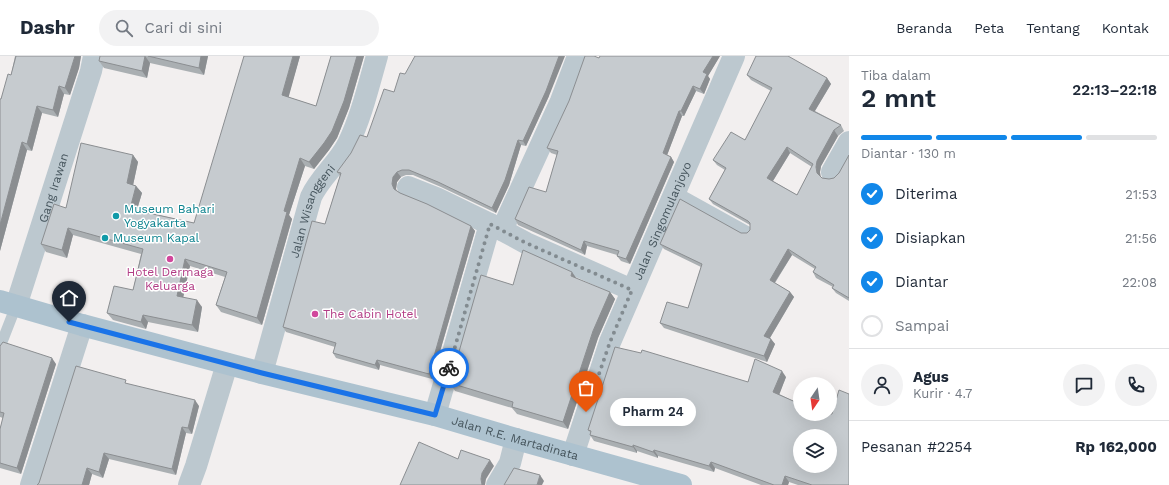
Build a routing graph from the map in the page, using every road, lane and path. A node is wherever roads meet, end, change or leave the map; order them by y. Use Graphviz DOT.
graph roads {
  1 [pos="378,56"];
  2 [pos="578,56"];
  3 [pos="734,56"];
  4 [pos="92,63"];
  5 [pos="849,142"];
  6 [pos="832,172"];
  7 [pos="408,187"];
  8 [pos="674,190"];
  9 [pos="496,227"];
  10 [pos="748,232"];
  11 [pos="632,290"];
  12 [pos="8,304"];
  13 [pos="82,326"];
  14 [pos="0,348"];
  15 [pos="227,364"];
  16 [pos="262,373"];
  17 [pos="435,415"];
  18 [pos="516,439"];
  19 [pos="573,455"];
  20 [pos="31,485"];
  21 [pos="189,485"];
  22 [pos="497,485"];
  23 [pos="681,485"];
  1 -- 16 [label="street, Jalan Wisanggeni"];
  2 -- 9 [label="street"];
  3 -- 8 [label="street, Jalan Singomulanjoyo"];
  4 -- 12 [label="street, Gang Irawan"];
  5 -- 6 [label="street"];
  7 -- 9 [label="street"];
  8 -- 10 [label="lane"];
  8 -- 11 [label="street, Jalan Singomulanjoyo"];
  9 -- 11 [label="street"];
  9 -- 17 [label="street"];
  11 -- 19 [label="street, Jalan Singomulanjoyo"];
  12 -- 13 [label="main road, Jalan R.E. Martadinata"];
  12 -- 14 [label="lane"];
  13 -- 15 [label="main road, Jalan R.E. Martadinata"];
  13 -- 20 [label="street"];
  15 -- 16 [label="main road, Jalan R.E. Martadinata"];
  15 -- 21 [label="street"];
  16 -- 17 [label="main road, Jalan R.E. Martadinata"];
  17 -- 18 [label="main road, Jalan R.E. Martadinata"];
  18 -- 19 [label="main road, Jalan R.E. Martadinata"];
  18 -- 22 [label="street"];
  19 -- 23 [label="main road, Jalan R.E. Martadinata"];
}
